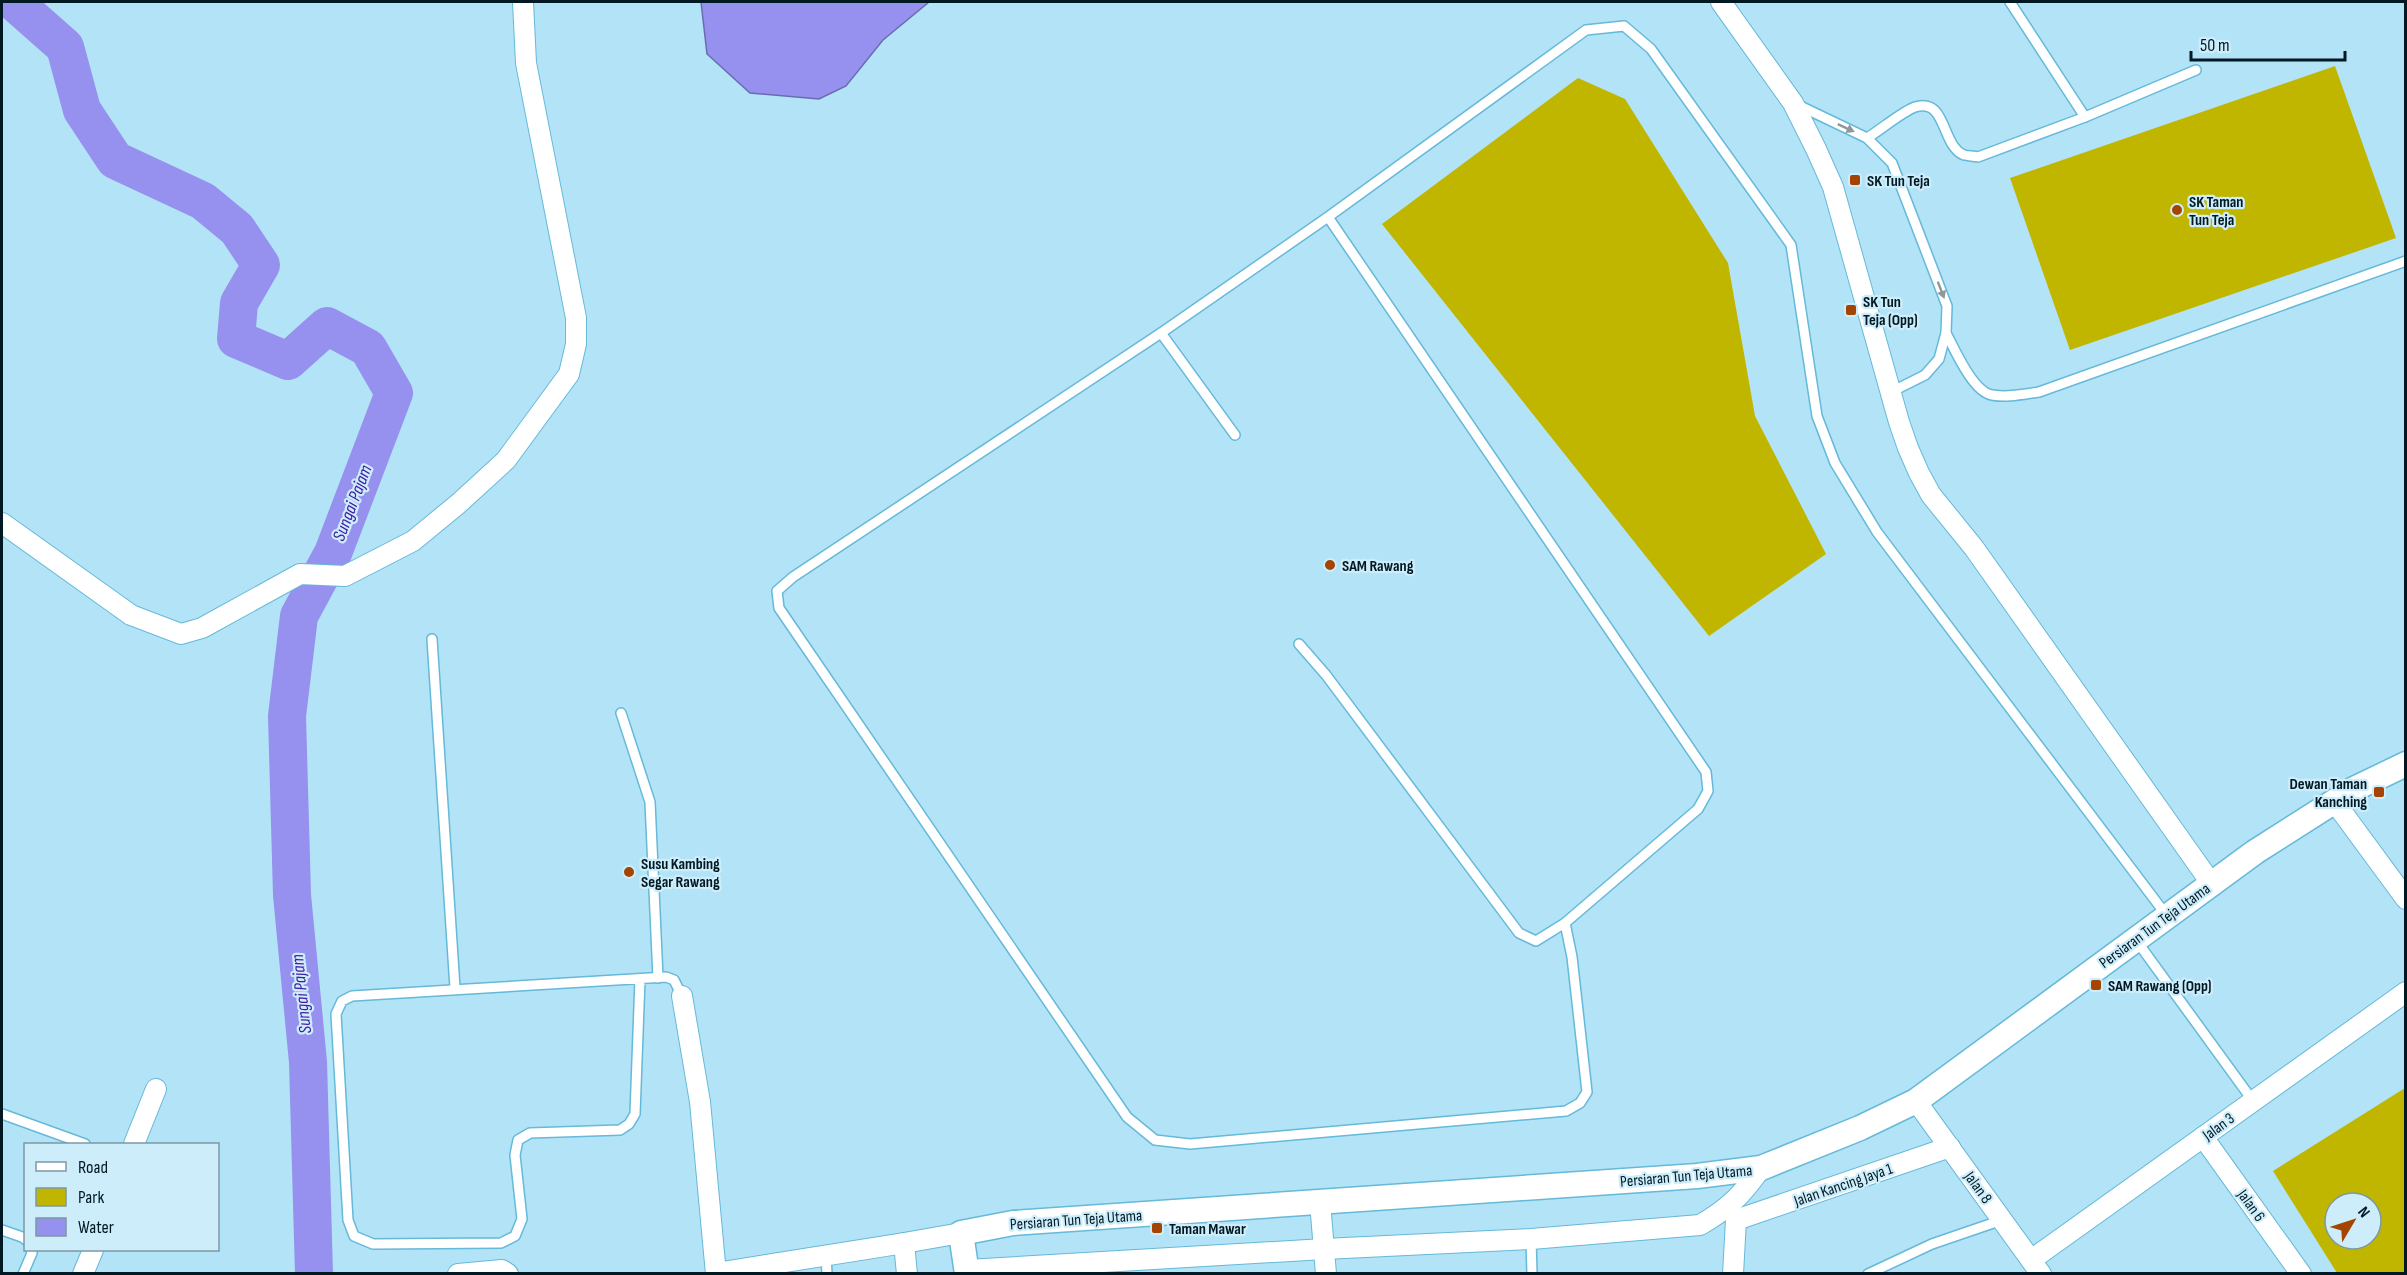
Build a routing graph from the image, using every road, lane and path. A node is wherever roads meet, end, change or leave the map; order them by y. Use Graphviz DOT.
graph roads {
  1 [pos="523,2"];
  2 [pos="1721,2"];
  3 [pos="2010,2"];
  4 [pos="2196,70"];
  5 [pos="1793,103"];
  6 [pos="2085,117"];
  7 [pos="1867,138"];
  8 [pos="1328,217"];
  9 [pos="2406,261"];
  10 [pos="1161,333"];
  11 [pos="1946,333"];
  12 [pos="1891,392"];
  13 [pos="1235,435"];
  14 [pos="2,523"];
  15 [pos="432,639"];
  16 [pos="1299,644"];
  17 [pos="621,713"];
  18 [pos="2406,764"];
  19 [pos="2334,801"];
  20 [pos="2211,883"];
  21 [pos="2406,899"];
  22 [pos="2167,916"];
  23 [pos="1565,923"];
  24 [pos="2135,939"];
  25 [pos="658,978"];
  26 [pos="640,979"];
  27 [pos="455,988"];
  28 [pos="2406,992"];
  29 [pos="682,996"];
  30 [pos="156,1089"];
  31 [pos="1916,1101"];
  32 [pos="2253,1101"];
  33 [pos="2,1114"];
  34 [pos="2203,1137"];
  35 [pos="82,1143"];
  36 [pos="134,1143"];
  37 [pos="1950,1148"];
  38 [pos="1761,1168"];
  39 [pos="1320,1202"];
  40 [pos="1729,1216"];
  41 [pos="2003,1220"];
  42 [pos="2,1230"];
  43 [pos="961,1233"];
  44 [pos="24,1238"];
  45 [pos="1532,1239"];
  46 [pos="904,1243"];
  47 [pos="1324,1249"];
  48 [pos="31,1251"];
  49 [pos="93,1251"];
  50 [pos="827,1264"];
  51 [pos="1170,1266"];
  52 [pos="2036,1267"];
  53 [pos="1021,1270"];
  54 [pos="967,1272"];
  55 [pos="716,1273"];
  56 [pos="23,1274"];
  57 [pos="83,1274"];
  58 [pos="458,1274"];
  59 [pos="508,1274"];
  60 [pos="907,1274"];
  61 [pos="1326,1274"];
  62 [pos="1532,1274"];
  63 [pos="1733,1274"];
  64 [pos="1868,1274"];
  65 [pos="2301,1274"];
  1 -- 14 [label="street"];
  2 -- 5 [label="street"];
  3 -- 6 [label="lane"];
  4 -- 6 [label="lane"];
  5 -- 7 [label="lane, one-way"];
  5 -- 12 [label="street"];
  6 -- 7 [label="lane"];
  7 -- 11 [label="lane, one-way"];
  8 -- 10 [label="lane"];
  8 -- 22 [label="lane"];
  8 -- 23 [label="lane"];
  9 -- 11 [label="lane"];
  10 -- 13 [label="lane"];
  10 -- 23 [label="lane"];
  11 -- 12 [label="lane"];
  12 -- 20 [label="street"];
  15 -- 27 [label="lane"];
  16 -- 23 [label="lane"];
  17 -- 25 [label="lane"];
  18 -- 19 [label="street, Persiaran Tun Teja Utama"];
  19 -- 20 [label="street, Persiaran Tun Teja Utama"];
  19 -- 21 [label="street"];
  20 -- 22 [label="street, Persiaran Tun Teja Utama"];
  22 -- 24 [label="street, Persiaran Tun Teja Utama"];
  24 -- 31 [label="street, Persiaran Tun Teja Utama"];
  24 -- 32 [label="lane"];
  25 -- 26 [label="lane"];
  25 -- 29 [label="lane"];
  26 -- 27 [label="lane"];
  26 -- 27 [label="lane"];
  28 -- 32 [label="street, Jalan 3"];
  29 -- 55 [label="street"];
  30 -- 36 [label="street"];
  31 -- 37 [label="street, Jalan 8"];
  31 -- 38 [label="street, Persiaran Tun Teja Utama"];
  32 -- 34 [label="street, Jalan 3"];
  33 -- 35 [label="lane"];
  34 -- 52 [label="street, Jalan 3"];
  34 -- 65 [label="street, Jalan 6"];
  37 -- 40 [label="street, Jalan Kancing Jaya 1"];
  37 -- 41 [label="street, Jalan 8"];
  38 -- 39 [label="street, Persiaran Tun Teja Utama"];
  38 -- 40 [label="street"];
  39 -- 43 [label="street, Persiaran Tun Teja Utama"];
  39 -- 47 [label="street"];
  40 -- 45 [label="street"];
  40 -- 63 [label="street"];
  41 -- 52 [label="street, Jalan 8"];
  41 -- 64 [label="lane"];
  42 -- 44 [label="lane"];
  43 -- 46 [label="street"];
  43 -- 54 [label="street"];
  45 -- 47 [label="street"];
  45 -- 62 [label="lane"];
  46 -- 50 [label="street"];
  46 -- 60 [label="street"];
  47 -- 51 [label="street"];
  47 -- 61 [label="street"];
  48 -- 56 [label="lane"];
  49 -- 57 [label="street"];
  50 -- 55 [label="street"];
  51 -- 53 [label="street"];
  53 -- 54 [label="street"];
  58 -- 59 [label="street"];
}
